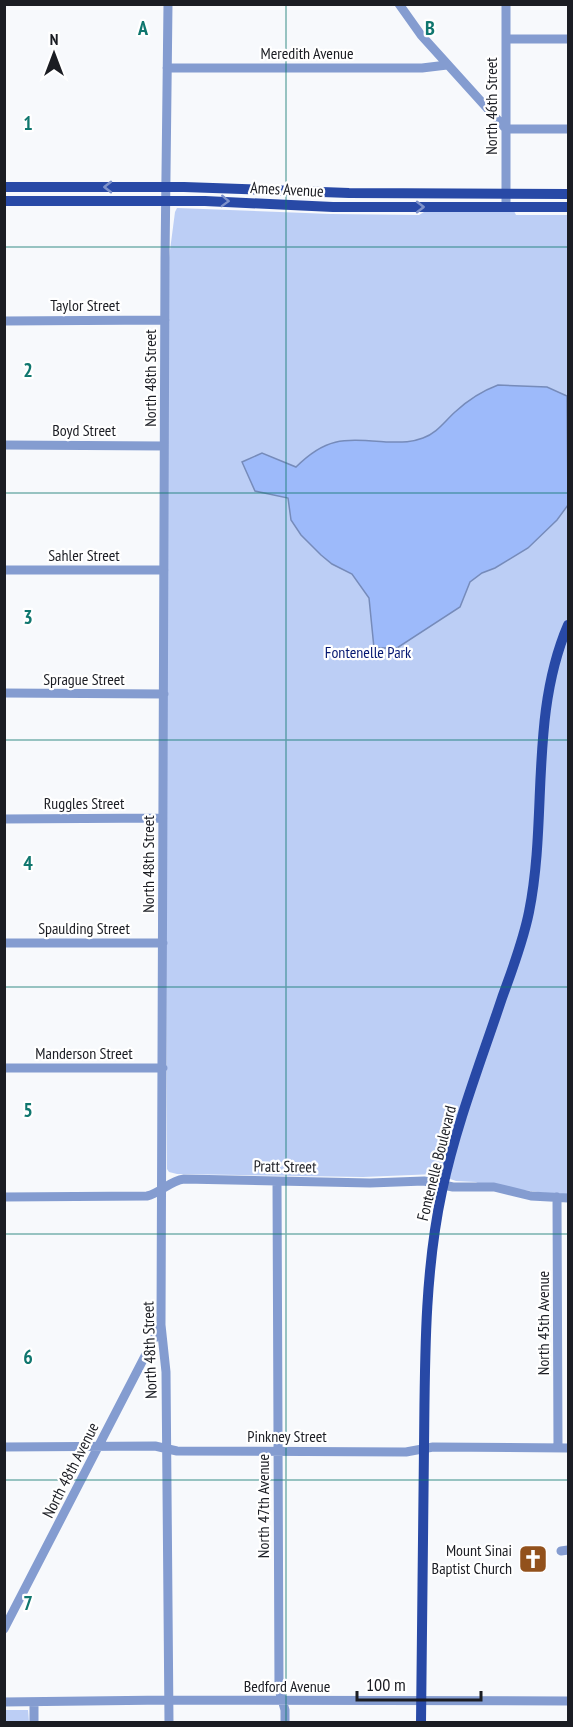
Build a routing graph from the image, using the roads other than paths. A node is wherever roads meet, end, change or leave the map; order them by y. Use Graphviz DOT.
graph roads {
  1 [pos="168,4"];
  2 [pos="399,4"];
  3 [pos="506,4"];
  4 [pos="506,39"];
  5 [pos="568,39"];
  6 [pos="447,65"];
  7 [pos="167,68"];
  8 [pos="506,129"];
  9 [pos="568,129"];
  10 [pos="166,186"];
  11 [pos="4,187"];
  12 [pos="506,193"];
  13 [pos="568,194"];
  14 [pos="166,200"];
  15 [pos="4,201"];
  16 [pos="506,207"];
  17 [pos="568,207"];
  18 [pos="165,320"];
  19 [pos="4,321"];
  20 [pos="4,445"];
  21 [pos="164,446"];
  22 [pos="4,570"];
  23 [pos="164,570"];
  24 [pos="568,625"];
  25 [pos="4,693"];
  26 [pos="164,694"];
  27 [pos="163,818"];
  28 [pos="4,819"];
  29 [pos="4,943"];
  30 [pos="163,943"];
  31 [pos="4,1068"];
  32 [pos="163,1068"];
  33 [pos="277,1181"];
  34 [pos="443,1185"];
  35 [pos="162,1190"];
  36 [pos="4,1197"];
  37 [pos="557,1197"];
  38 [pos="568,1198"];
  39 [pos="161,1325"];
  40 [pos="4,1447"];
  41 [pos="99,1447"];
  42 [pos="563,1448"];
  43 [pos="167,1449"];
  44 [pos="424,1449"];
  45 [pos="278,1451"];
  46 [pos="4,1629"];
  47 [pos="168,1700"];
  48 [pos="282,1701"];
  49 [pos="421,1701"];
  50 [pos="568,1701"];
  51 [pos="4,1702"];
  52 [pos="34,1702"];
  53 [pos="34,1722"];
  54 [pos="169,1722"];
  55 [pos="285,1722"];
  56 [pos="421,1722"];
  1 -- 7 [label="street, North 48th Street"];
  2 -- 6 [label="street"];
  3 -- 4 [label="street, North 46th Street"];
  4 -- 5 [label="street"];
  4 -- 8 [label="street, North 46th Street"];
  6 -- 7 [label="street, Meredith Avenue"];
  6 -- 8 [label="street"];
  7 -- 10 [label="street, North 48th Street"];
  8 -- 9 [label="street"];
  8 -- 12 [label="street, North 46th Street"];
  10 -- 11 [label="main road, Ames Avenue, one-way"];
  10 -- 12 [label="main road, Ames Avenue"];
  10 -- 14 [label="street, North 48th Street"];
  12 -- 13 [label="main road, Ames Avenue"];
  12 -- 16 [label="street, North 46th Street"];
  14 -- 15 [label="main road, Ames Avenue"];
  14 -- 16 [label="main road, Ames Avenue, one-way"];
  14 -- 18 [label="street, North 48th Street"];
  16 -- 17 [label="main road, Ames Avenue"];
  18 -- 19 [label="street, Taylor Street"];
  18 -- 21 [label="street, North 48th Street"];
  20 -- 21 [label="street, Boyd Street"];
  21 -- 23 [label="street, North 48th Street"];
  22 -- 23 [label="street, Sahler Street"];
  23 -- 26 [label="street, North 48th Street"];
  24 -- 34 [label="main road, Fontenelle Boulevard"];
  25 -- 26 [label="street, Sprague Street"];
  26 -- 27 [label="street, North 48th Street"];
  27 -- 28 [label="street, Ruggles Street"];
  27 -- 30 [label="street, North 48th Street"];
  29 -- 30 [label="street, Spaulding Street"];
  30 -- 32 [label="street, North 48th Street"];
  31 -- 32 [label="street, Manderson Street"];
  32 -- 35 [label="street, North 48th Street"];
  33 -- 34 [label="street, Pratt Street"];
  33 -- 35 [label="street, Pratt Street"];
  33 -- 45 [label="street, North 47th Avenue"];
  34 -- 37 [label="street, Pratt Street"];
  34 -- 44 [label="main road, Fontenelle Boulevard"];
  35 -- 36 [label="street, Pratt Street"];
  35 -- 39 [label="street, North 48th Street"];
  37 -- 38 [label="street, Pratt Street"];
  37 -- 42 [label="street, North 45th Avenue"];
  39 -- 41 [label="street, North 48th Avenue"];
  39 -- 43 [label="street, North 48th Street"];
  40 -- 41 [label="street, Pinkney Street"];
  41 -- 43 [label="street, Pinkney Street"];
  41 -- 46 [label="street, North 48th Avenue"];
  42 -- 44 [label="street, Pinkney Street"];
  43 -- 45 [label="street, Pinkney Street"];
  43 -- 47 [label="street, North 48th Street"];
  44 -- 45 [label="street, Pinkney Street"];
  44 -- 49 [label="main road, Fontenelle Boulevard"];
  45 -- 48 [label="street, North 47th Avenue"];
  47 -- 48 [label="street, Bedford Avenue"];
  47 -- 52 [label="street, Bedford Avenue"];
  47 -- 54 [label="street, North 48th Street"];
  48 -- 49 [label="street, Bedford Avenue"];
  48 -- 55 [label="street, North 47th Avenue"];
  49 -- 50 [label="street, Bedford Avenue"];
  49 -- 56 [label="main road, Fontenelle Boulevard"];
  51 -- 52 [label="street, Bedford Avenue"];
  52 -- 53 [label="street"];
}
